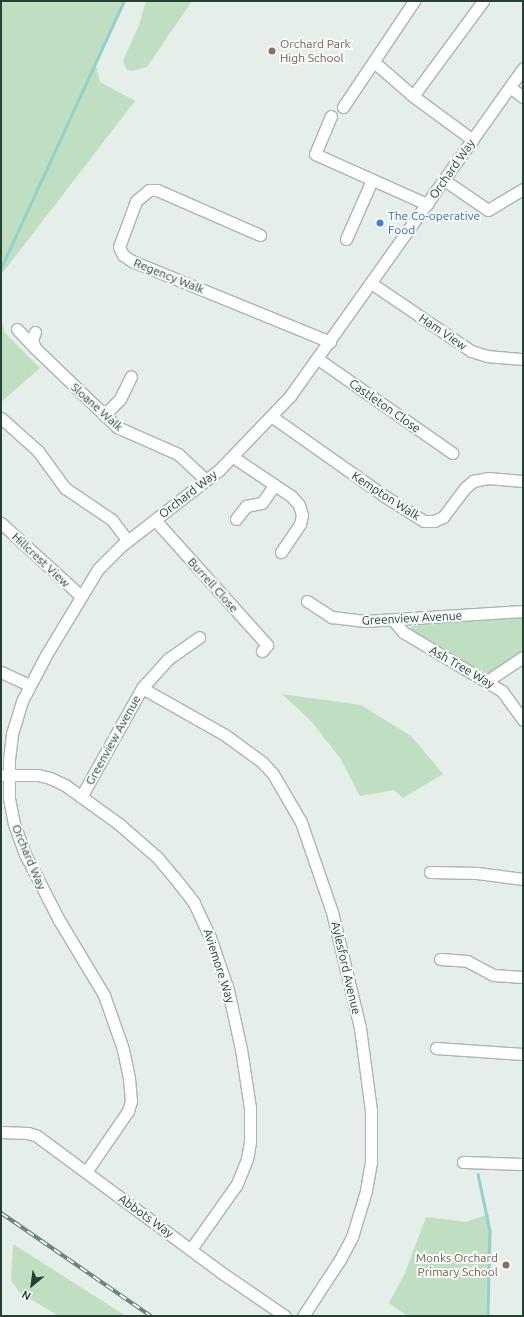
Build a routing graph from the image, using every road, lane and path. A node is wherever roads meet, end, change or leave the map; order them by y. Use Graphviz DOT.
graph roads {
  1 [pos="414,1"];
  2 [pos="483,1"];
  3 [pos="374,62"];
  4 [pos="523,68"];
  5 [pos="510,87"];
  6 [pos="413,96"];
  7 [pos="523,97"];
  8 [pos="343,107"];
  9 [pos="331,116"];
  10 [pos="473,140"];
  11 [pos="372,180"];
  12 [pos="444,180"];
  13 [pos="523,188"];
  14 [pos="427,204"];
  15 [pos="260,236"];
  16 [pos="346,239"];
  17 [pos="371,283"];
  18 [pos="17,329"];
  19 [pos="35,332"];
  20 [pos="330,342"];
  21 [pos="35,348"];
  22 [pos="318,359"];
  23 [pos="523,359"];
  24 [pos="131,376"];
  25 [pos="104,415"];
  26 [pos="271,416"];
  27 [pos="1,418"];
  28 [pos="452,453"];
  29 [pos="234,457"];
  30 [pos="206,480"];
  31 [pos="523,481"];
  32 [pos="274,485"];
  33 [pos="236,519"];
  34 [pos="155,520"];
  35 [pos="1,523"];
  36 [pos="128,541"];
  37 [pos="281,552"];
  38 [pos="81,596"];
  39 [pos="307,601"];
  40 [pos="523,611"];
  41 [pos="394,621"];
  42 [pos="200,638"];
  43 [pos="262,651"];
  44 [pos="523,657"];
  45 [pos="1,672"];
  46 [pos="487,681"];
  47 [pos="29,684"];
  48 [pos="142,688"];
  49 [pos="523,720"];
  50 [pos="5,775"];
  51 [pos="81,797"];
  52 [pos="430,872"];
  53 [pos="523,879"];
  54 [pos="440,959"];
  55 [pos="523,977"];
  56 [pos="436,1048"];
  57 [pos="523,1054"];
  58 [pos="1,1132"];
  59 [pos="463,1162"];
  60 [pos="523,1164"];
  61 [pos="86,1172"];
  62 [pos="191,1249"];
  63 [pos="285,1316"];
  64 [pos="303,1316"];
  1 -- 3 [label="street"];
  2 -- 6 [label="street"];
  3 -- 6 [label="street"];
  3 -- 8 [label="street"];
  4 -- 5 [label="street, Orchard Way"];
  5 -- 7 [label="street"];
  5 -- 10 [label="street, Orchard Way"];
  6 -- 10 [label="street"];
  9 -- 11 [label="street"];
  10 -- 12 [label="street, Orchard Way"];
  11 -- 14 [label="street"];
  11 -- 16 [label="street"];
  12 -- 13 [label="street"];
  12 -- 14 [label="street, Orchard Way"];
  14 -- 17 [label="street, Orchard Way"];
  15 -- 20 [label="street, Regency Walk"];
  17 -- 20 [label="street, Orchard Way"];
  17 -- 23 [label="street, Ham View"];
  18 -- 21 [label="street, Sloane Walk"];
  19 -- 21 [label="street"];
  20 -- 22 [label="street, Orchard Way"];
  21 -- 25 [label="street, Sloane Walk"];
  22 -- 26 [label="street, Orchard Way"];
  22 -- 28 [label="street, Castleton Close"];
  24 -- 25 [label="street"];
  25 -- 30 [label="street, Sloane Walk"];
  26 -- 29 [label="street, Orchard Way"];
  26 -- 31 [label="street, Kempton Walk"];
  27 -- 36 [label="street"];
  29 -- 30 [label="street, Orchard Way"];
  29 -- 32 [label="street"];
  30 -- 34 [label="street, Orchard Way"];
  32 -- 33 [label="street"];
  32 -- 37 [label="street"];
  34 -- 36 [label="street, Orchard Way"];
  34 -- 43 [label="street, Burrell Close"];
  35 -- 38 [label="street, Hillcrest View"];
  36 -- 38 [label="street, Orchard Way"];
  38 -- 47 [label="street, Orchard Way"];
  39 -- 41 [label="street, Greenview Avenue"];
  40 -- 41 [label="street, Greenview Avenue"];
  41 -- 46 [label="street, Ash Tree Way"];
  42 -- 48 [label="street, Greenview Avenue"];
  44 -- 46 [label="street"];
  45 -- 47 [label="street"];
  46 -- 49 [label="street, Ash Tree Way"];
  47 -- 50 [label="street, Orchard Way"];
  48 -- 51 [label="street, Greenview Avenue"];
  48 -- 64 [label="street, Aylesford Avenue"];
  50 -- 51 [label="street, Aviemore Way"];
  50 -- 61 [label="street, Orchard Way"];
  51 -- 62 [label="street, Aviemore Way"];
  52 -- 53 [label="street"];
  54 -- 55 [label="street"];
  56 -- 57 [label="street"];
  58 -- 61 [label="street, Abbots Way"];
  59 -- 60 [label="street"];
  61 -- 62 [label="street, Abbots Way"];
  62 -- 63 [label="street, Abbots Way"];
}
